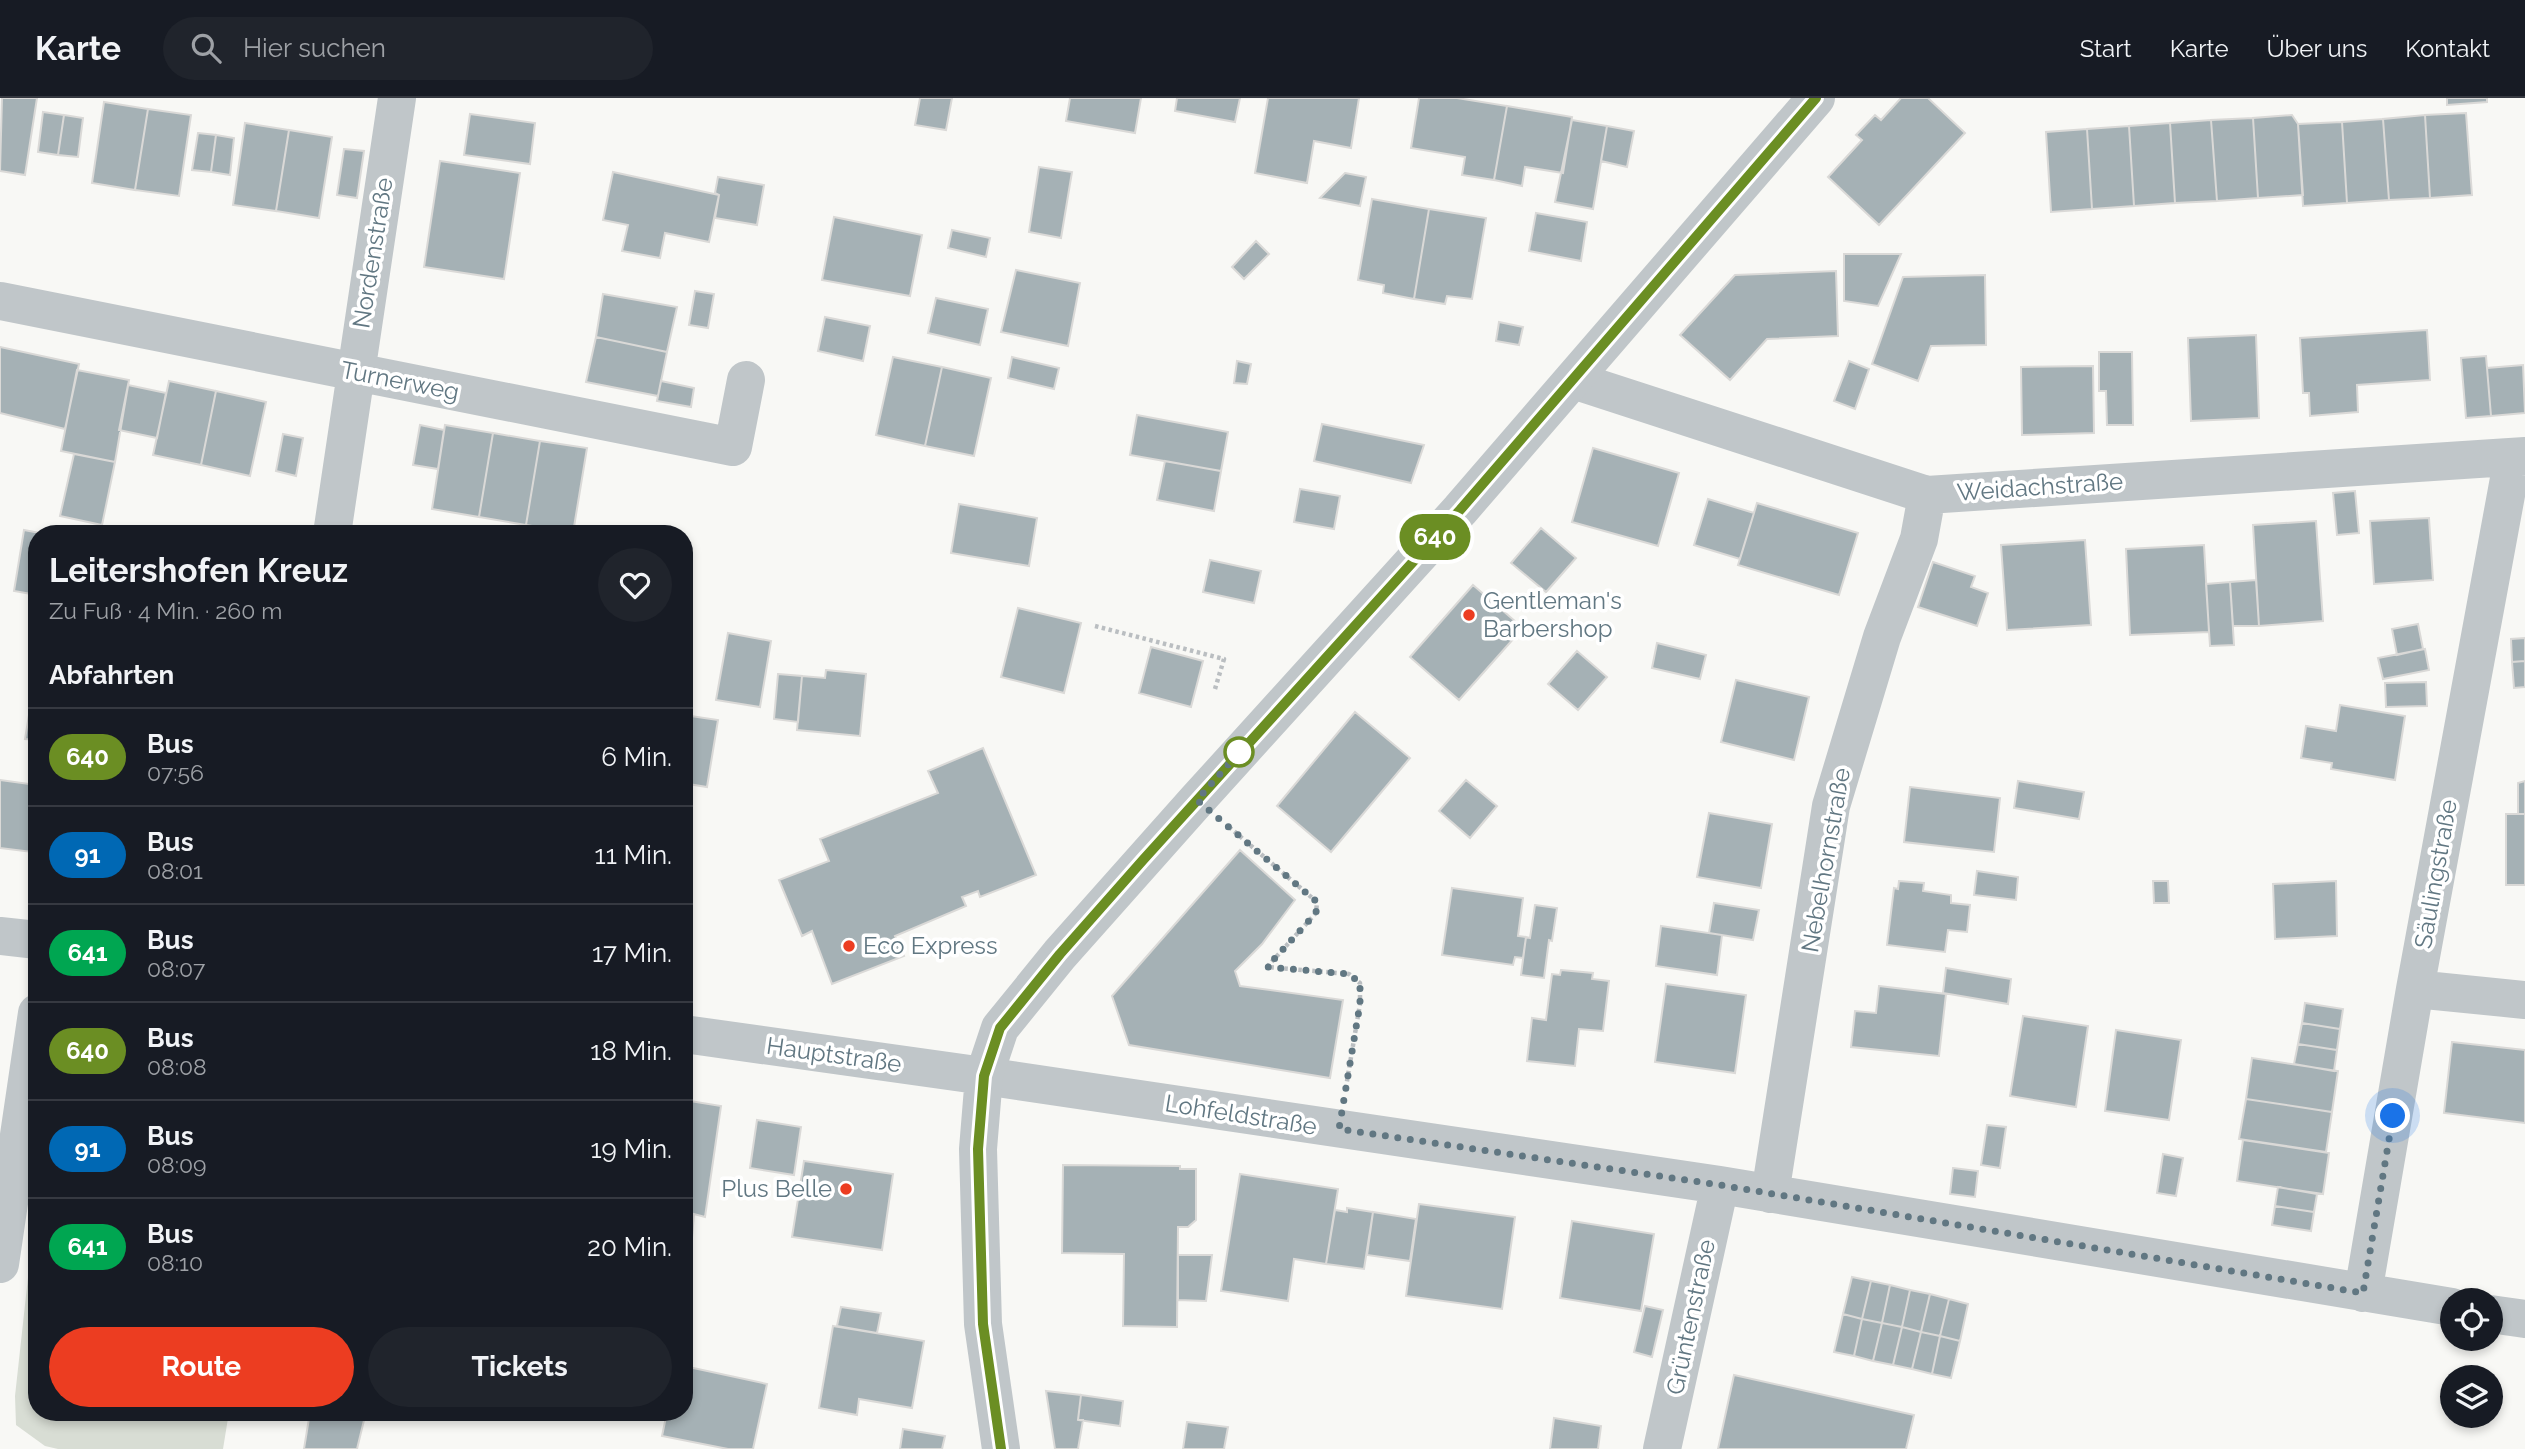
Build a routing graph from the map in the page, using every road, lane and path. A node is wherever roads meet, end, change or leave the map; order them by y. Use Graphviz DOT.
graph roads {
  1 [pos="397,98"];
  2 [pos="1804,100"];
  3 [pos="0,301"];
  4 [pos="355,372"];
  5 [pos="746,380"];
  6 [pos="1573,380"];
  7 [pos="2519,456"];
  8 [pos="1927,495"];
  9 [pos="333,525"];
  10 [pos="1095,625"];
  11 [pos="1215,689"];
  12 [pos="1197,800"];
  13 [pos="0,936"];
  14 [pos="28,939"];
  15 [pos="2415,989"];
  16 [pos="2525,1000"];
  17 [pos="693,1035"];
  18 [pos="28,1074"];
  19 [pos="984,1076"];
  20 [pos="1339,1129"];
  21 [pos="1720,1185"];
  22 [pos="1770,1194"];
  23 [pos="0,1264"];
  24 [pos="2363,1293"];
  25 [pos="2440,1305"];
  26 [pos="2503,1316"];
  27 [pos="2525,1320"];
  28 [pos="1001,1449"];
  29 [pos="1662,1449"];
  1 -- 4 [label="street, Nordenstraße"];
  2 -- 6 [label="street"];
  3 -- 4 [label="street, Turnerweg"];
  4 -- 5 [label="street, Turnerweg"];
  4 -- 9 [label="street, Nordenstraße"];
  6 -- 8 [label="street, Weidachstraße"];
  6 -- 12 [label="street"];
  7 -- 8 [label="street, Weidachstraße"];
  7 -- 15 [label="street, Säulingstraße"];
  8 -- 22 [label="street, Nebelhornstraße"];
  10 -- 11 [label="path"];
  12 -- 19 [label="street"];
  12 -- 20 [label="path"];
  13 -- 14 [label="street"];
  15 -- 16 [label="street"];
  15 -- 24 [label="street, Säulingstraße"];
  17 -- 19 [label="street, Hauptstraße"];
  18 -- 23 [label="street"];
  19 -- 20 [label="street, Lohfeldstraße"];
  19 -- 28 [label="street"];
  20 -- 21 [label="street, Lohfeldstraße"];
  21 -- 22 [label="street, Lohfeldstraße"];
  21 -- 29 [label="street, Grüntenstraße"];
  22 -- 24 [label="street, Lohfeldstraße"];
  24 -- 25 [label="street, Lohfeldstraße"];
  26 -- 27 [label="street"];
}
